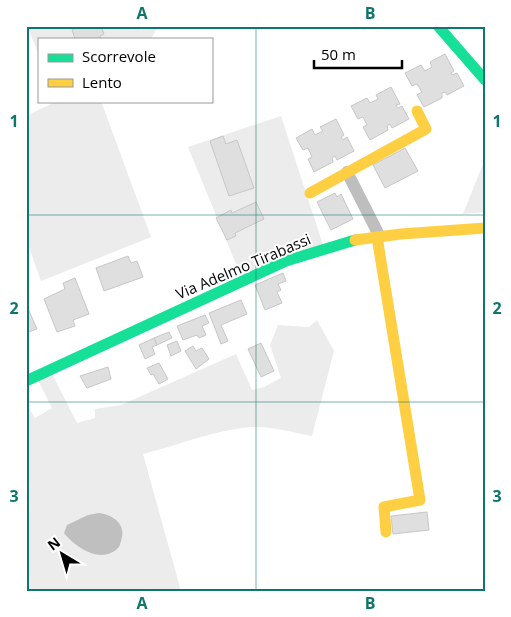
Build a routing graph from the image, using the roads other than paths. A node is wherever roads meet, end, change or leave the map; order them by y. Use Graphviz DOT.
graph roads {
  1 [pos="438,26"];
  2 [pos="485,80"];
  3 [pos="417,111"];
  4 [pos="347,172"];
  5 [pos="310,193"];
  6 [pos="485,228"];
  7 [pos="378,237"];
  8 [pos="26,381"];
  9 [pos="386,532"];
  1 -- 2 [label="street"];
  3 -- 4 [label="street"];
  4 -- 5 [label="street"];
  4 -- 7 [label="street"];
  6 -- 7 [label="street, Via Adelmo Tirabassi"];
  7 -- 8 [label="street, Via Adelmo Tirabassi"];
  7 -- 9 [label="street"];
}
